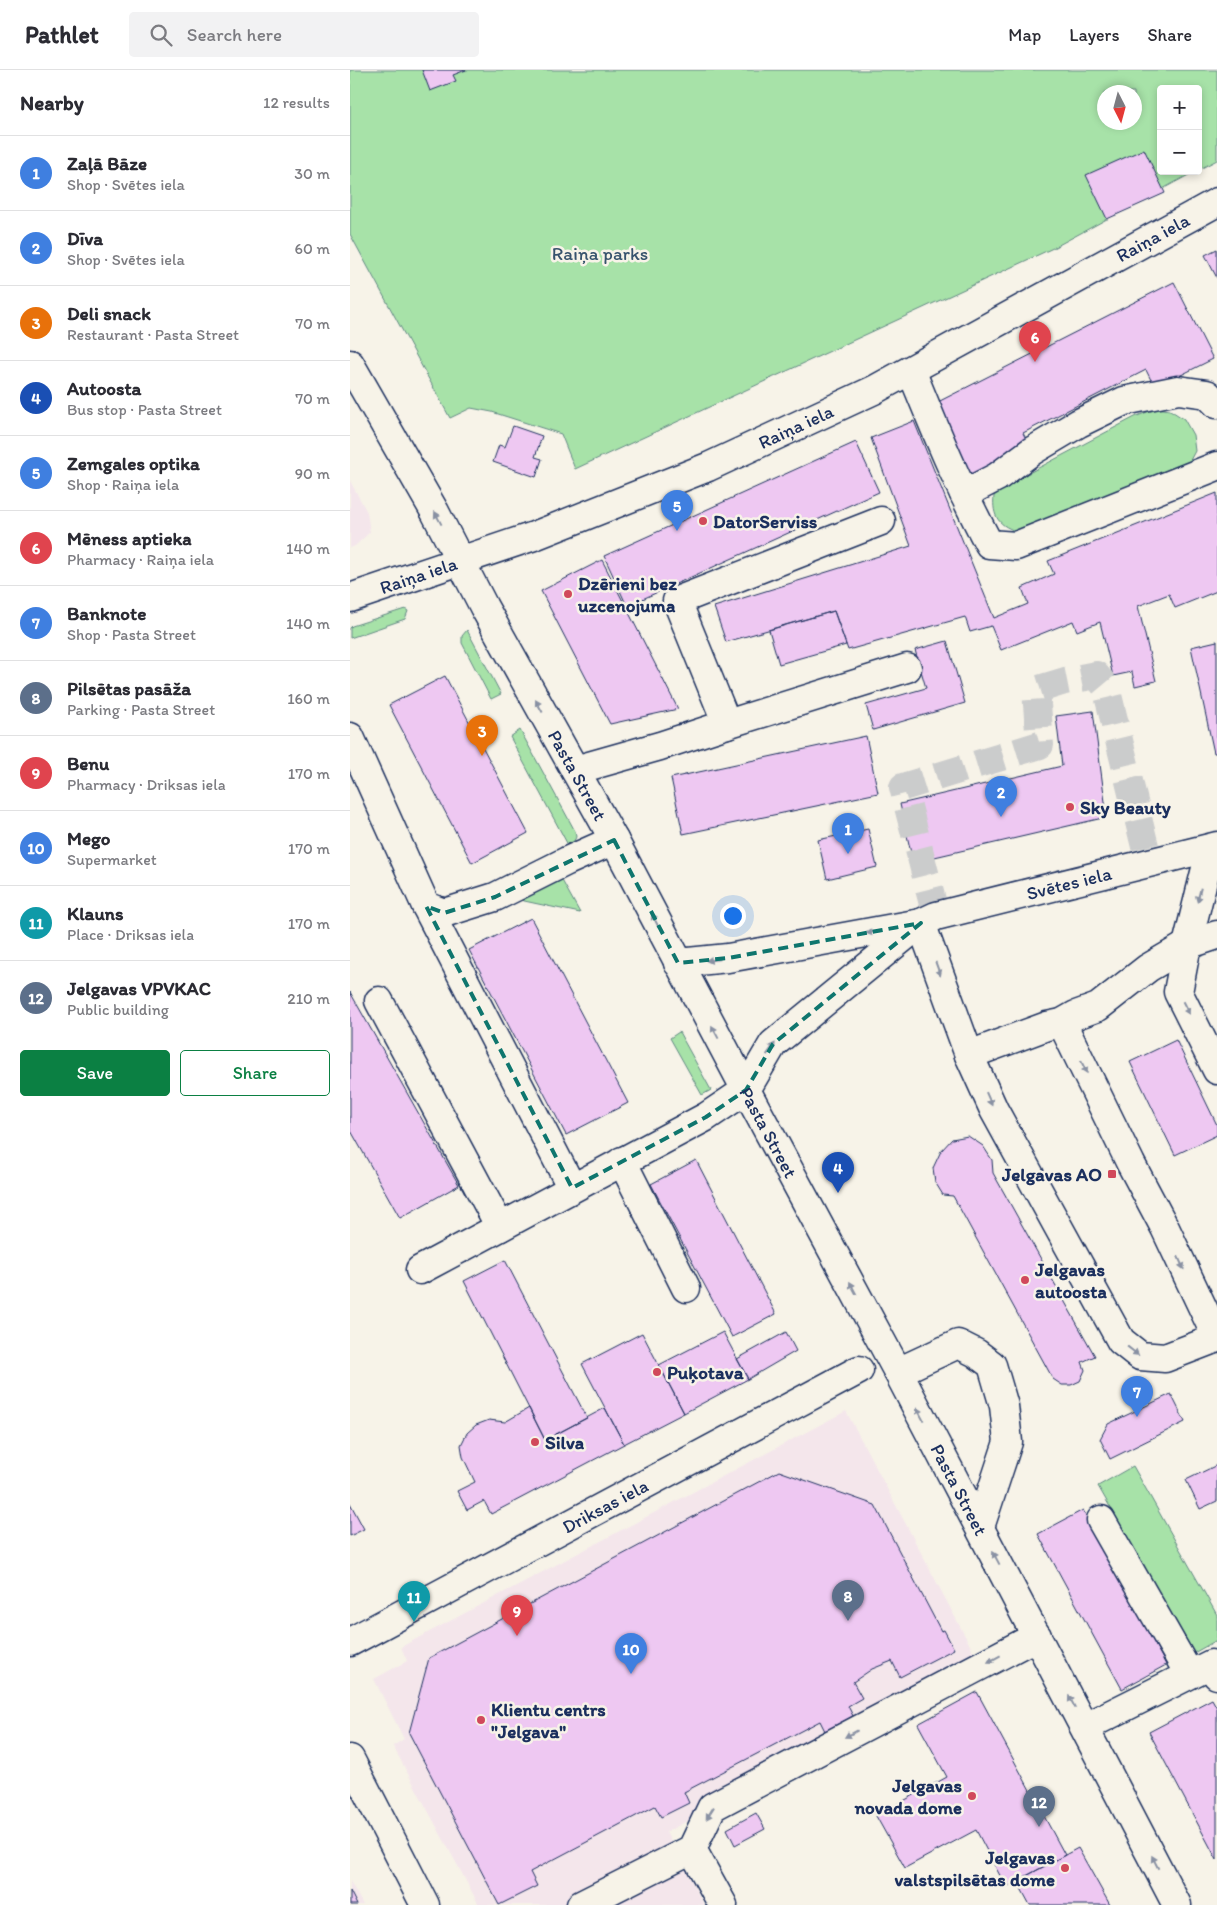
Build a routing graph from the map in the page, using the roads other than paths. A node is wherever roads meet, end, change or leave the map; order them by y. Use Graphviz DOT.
graph roads {
  1 [pos="1217,202"];
  2 [pos="350,364"];
  3 [pos="910,370"];
  4 [pos="1217,404"];
  5 [pos="1217,466"];
  6 [pos="964,494"];
  7 [pos="881,521"];
  8 [pos="460,561"];
  9 [pos="350,598"];
  10 [pos="907,668"];
  11 [pos="727,724"];
  12 [pos="350,737"];
  13 [pos="357,770"];
  14 [pos="575,770"];
  15 [pos="614,840"];
  16 [pos="1214,847"];
  17 [pos="426,906"];
  18 [pos="921,923"];
  19 [pos="1217,935"];
  20 [pos="1187,945"];
  21 [pos="678,963"];
  22 [pos="379,1001"];
  23 [pos="1062,1023"];
  24 [pos="969,1055"];
  25 [pos="1217,1070"];
  26 [pos="746,1090"];
  27 [pos="622,1161"];
  28 [pos="572,1188"];
  29 [pos="500,1227"];
  30 [pos="420,1270"];
  31 [pos="686,1288"];
  32 [pos="1217,1338"];
  33 [pos="859,1370"];
  34 [pos="898,1372"];
  35 [pos="1102,1520"];
  36 [pos="980,1527"];
  37 [pos="1037,1636"];
  38 [pos="350,1642"];
  39 [pos="1189,1674"];
  40 [pos="1217,1675"];
  41 [pos="1085,1727"];
  42 [pos="350,1759"];
  43 [pos="692,1849"];
  44 [pos="425,1905"];
  45 [pos="581,1905"];
  46 [pos="723,1905"];
  47 [pos="1177,1905"];
  1 -- 3 [label="street, Raiņa iela"];
  8 -- 2 [label="street, Pasta Street, one-way"];
  3 -- 6 [label="street"];
  3 -- 8 [label="street, Raiņa iela"];
  4 -- 6 [label="street"];
  5 -- 6 [label="street"];
  7 -- 11 [label="street"];
  8 -- 9 [label="street, Raiņa iela"];
  14 -- 8 [label="street, Pasta Street, one-way"];
  10 -- 11 [label="street"];
  11 -- 14 [label="street"];
  12 -- 13 [label="street"];
  13 -- 17 [label="street"];
  14 -- 15 [label="street, Pasta Street"];
  15 -- 17 [label="street"];
  21 -- 15 [label="street, Pasta Street, one-way"];
  16 -- 18 [label="street, Svētes iela"];
  16 -- 20 [label="street, one-way"];
  17 -- 28 [label="street"];
  18 -- 21 [label="street, Svētes iela, one-way"];
  18 -- 24 [label="street, one-way"];
  26 -- 18 [label="street, Svētes iela, one-way"];
  19 -- 20 [label="street"];
  20 -- 23 [label="street"];
  20 -- 25 [label="street, one-way"];
  26 -- 21 [label="street, Pasta Street, one-way"];
  22 -- 29 [label="street"];
  23 -- 24 [label="street"];
  23 -- 32 [label="street, one-way"];
  24 -- 32 [label="street, one-way"];
  26 -- 27 [label="street"];
  34 -- 26 [label="street, Pasta Street, one-way"];
  27 -- 28 [label="street"];
  27 -- 31 [label="street"];
  28 -- 29 [label="street"];
  29 -- 30 [label="street"];
  33 -- 38 [label="street, Driksas iela"];
  36 -- 34 [label="street, Pasta Street, one-way"];
  34 -- 36 [label="street"];
  35 -- 39 [label="street"];
  37 -- 36 [label="street, Pasta Street, one-way"];
  41 -- 37 [label="street, Pasta Street, one-way"];
  37 -- 43 [label="street, one-way"];
  39 -- 40 [label="street"];
  39 -- 41 [label="street"];
  47 -- 41 [label="street, Pasta Street, one-way"];
  42 -- 44 [label="street"];
  43 -- 45 [label="street"];
  43 -- 46 [label="street"];
}
